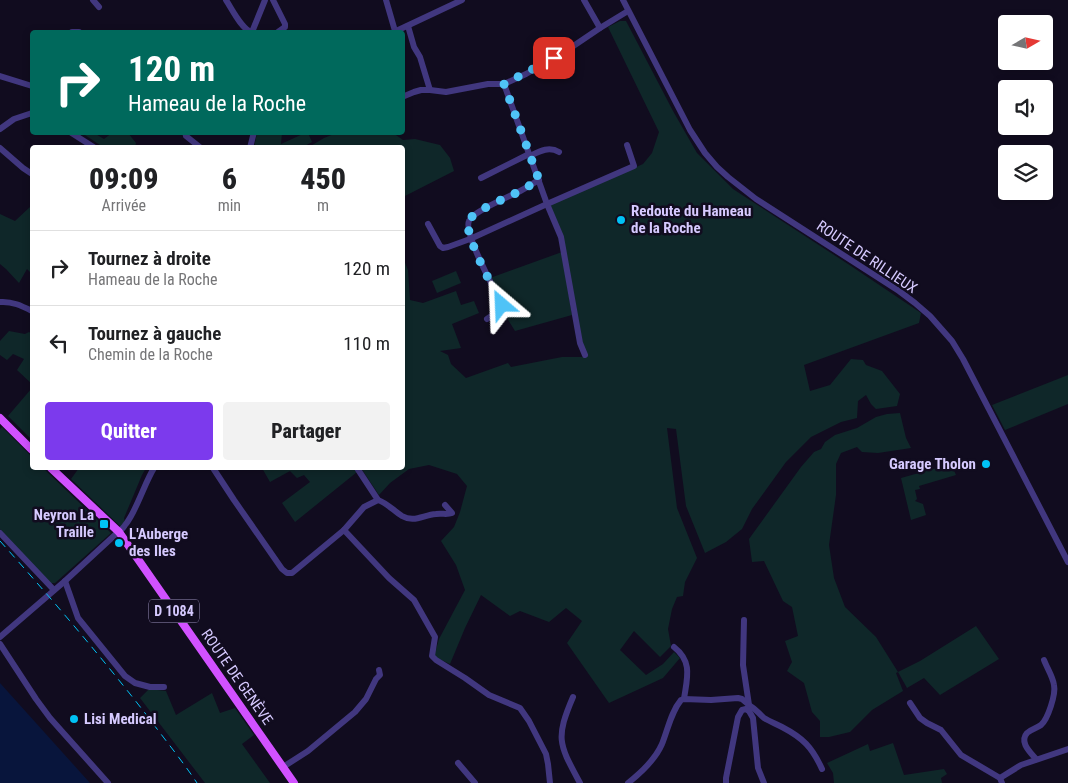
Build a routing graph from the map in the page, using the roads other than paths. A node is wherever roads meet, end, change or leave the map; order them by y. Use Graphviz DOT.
graph roads {
  1 [pos="94,0"];
  2 [pos="226,0"];
  3 [pos="265,0"];
  4 [pos="273,0"];
  5 [pos="386,0"];
  6 [pos="462,0"];
  7 [pos="584,0"];
  8 [pos="626,1"];
  9 [pos="100,6"];
  10 [pos="628,11"];
  11 [pos="408,26"];
  12 [pos="600,28"];
  13 [pos="246,30"];
  14 [pos="253,30"];
  15 [pos="281,30"];
  16 [pos="393,30"];
  17 [pos="399,30"];
  18 [pos="0,76"];
  19 [pos="504,84"];
  20 [pos="30,85"];
  21 [pos="430,90"];
  22 [pos="405,96"];
  23 [pos="30,114"];
  24 [pos="0,129"];
  25 [pos="75,135"];
  26 [pos="186,135"];
  27 [pos="90,145"];
  28 [pos="197,145"];
  29 [pos="627,145"];
  30 [pos="0,148"];
  31 [pos="559,152"];
  32 [pos="530,155"];
  33 [pos="30,173"];
  34 [pos="481,178"];
  35 [pos="539,180"];
  36 [pos="548,204"];
  37 [pos="428,224"];
  38 [pos="470,239"];
  39 [pos="0,302"];
  40 [pos="30,310"];
  41 [pos="487,319"];
  42 [pos="585,355"];
  43 [pos="0,418"];
  44 [pos="30,448"];
  45 [pos="53,470"];
  46 [pos="153,470"];
  47 [pos="214,470"];
  48 [pos="359,470"];
  49 [pos="378,500"];
  50 [pos="445,505"];
  51 [pos="344,530"];
  52 [pos="119,532"];
  53 [pos="0,533"];
  54 [pos="1068,562"];
  55 [pos="65,581"];
  56 [pos="54,590"];
  57 [pos="744,620"];
  58 [pos="0,637"];
  59 [pos="0,644"];
  60 [pos="674,648"];
  61 [pos="1044,660"];
  62 [pos="379,670"];
  63 [pos="164,687"];
  64 [pos="573,697"];
  65 [pos="684,699"];
  66 [pos="910,703"];
  67 [pos="749,708"];
  68 [pos="1068,749"];
  69 [pos="1036,759"];
  70 [pos="458,763"];
  71 [pos="283,767"];
  72 [pos="822,769"];
  73 [pos="1001,781"];
  74 [pos="108,783"];
  75 [pos="294,783"];
  76 [pos="475,783"];
  77 [pos="550,783"];
  78 [pos="580,783"];
  79 [pos="628,783"];
  80 [pos="726,783"];
  81 [pos="764,783"];
  1 -- 9 [label="street"];
  2 -- 13 [label="street"];
  3 -- 14 [label="street"];
  4 -- 15 [label="street"];
  5 -- 16 [label="street"];
  6 -- 11 [label="street"];
  7 -- 12 [label="street"];
  8 -- 10 [label="street, ROUTE DE RILLIEUX"];
  10 -- 12 [label="street"];
  10 -- 54 [label="street, ROUTE DE RILLIEUX"];
  11 -- 17 [label="street"];
  11 -- 21 [label="street"];
  12 -- 19 [label="street"];
  18 -- 20 [label="street"];
  19 -- 21 [label="street"];
  19 -- 32 [label="street"];
  21 -- 22 [label="street"];
  23 -- 24 [label="street"];
  25 -- 27 [label="street"];
  26 -- 28 [label="street"];
  29 -- 36 [label="street"];
  30 -- 33 [label="street"];
  31 -- 32 [label="street"];
  32 -- 34 [label="street"];
  32 -- 35 [label="street"];
  35 -- 36 [label="street"];
  35 -- 38 [label="street"];
  36 -- 38 [label="street"];
  36 -- 42 [label="street"];
  37 -- 38 [label="street"];
  38 -- 41 [label="street"];
  39 -- 40 [label="street"];
  43 -- 44 [label="main road"];
  45 -- 52 [label="main road, ROUTE DE GENÈVE / D 1084"];
  46 -- 52 [label="street"];
  47 -- 51 [label="street"];
  48 -- 49 [label="street"];
  49 -- 50 [label="street"];
  49 -- 51 [label="street"];
  51 -- 77 [label="street"];
  52 -- 55 [label="street"];
  52 -- 71 [label="main road, ROUTE DE GENÈVE / D 1084"];
  53 -- 56 [label="street"];
  55 -- 56 [label="street"];
  55 -- 63 [label="street"];
  56 -- 58 [label="street"];
  57 -- 67 [label="street"];
  59 -- 74 [label="street"];
  60 -- 65 [label="street"];
  61 -- 69 [label="street"];
  62 -- 71 [label="street"];
  64 -- 78 [label="street"];
  65 -- 67 [label="street"];
  65 -- 79 [label="street"];
  66 -- 73 [label="street"];
  67 -- 72 [label="street"];
  67 -- 80 [label="street"];
  67 -- 81 [label="street"];
  68 -- 69 [label="street"];
  69 -- 73 [label="street"];
  70 -- 76 [label="street"];
  71 -- 75 [label="main road, D 1084"];
}
